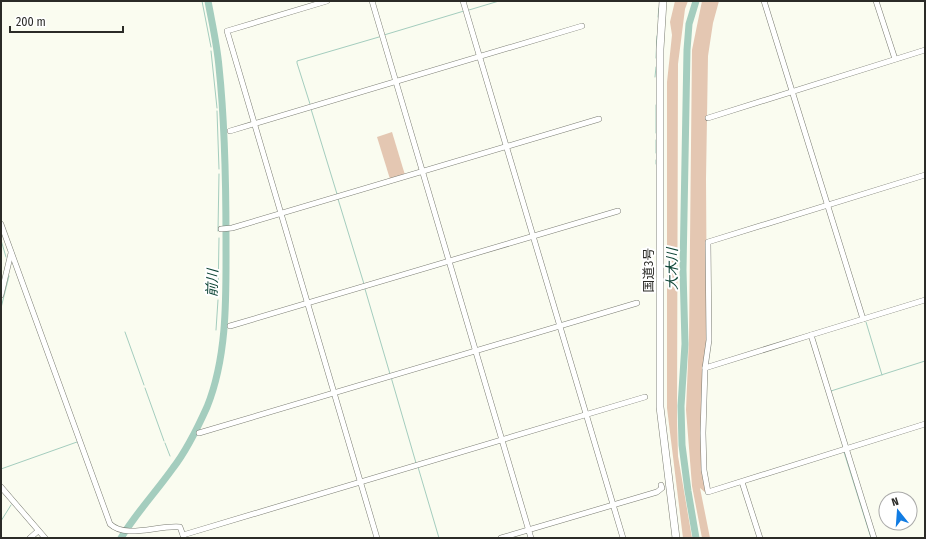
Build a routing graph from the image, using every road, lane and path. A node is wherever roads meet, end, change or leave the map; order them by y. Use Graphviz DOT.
graph roads {
  1 [pos="328,1"];
  2 [pos="372,1"];
  3 [pos="463,1"];
  4 [pos="663,1"];
  5 [pos="764,1"];
  6 [pos="876,1"];
  7 [pos="582,26"];
  8 [pos="925,50"];
  9 [pos="480,57"];
  10 [pos="895,60"];
  11 [pos="396,81"];
  12 [pos="792,93"];
  13 [pos="708,118"];
  14 [pos="599,119"];
  15 [pos="254,124"];
  16 [pos="230,131"];
  17 [pos="507,146"];
  18 [pos="422,171"];
  19 [pos="925,175"];
  20 [pos="827,205"];
  21 [pos="618,210"];
  22 [pos="281,213"];
  23 [pos="1,224"];
  24 [pos="221,229"];
  25 [pos="533,236"];
  26 [pos="11,252"];
  27 [pos="449,261"];
  28 [pos="1,295"];
  29 [pos="925,300"];
  30 [pos="308,303"];
  31 [pos="637,303"];
  32 [pos="863,319"];
  33 [pos="560,325"];
  34 [pos="230,326"];
  35 [pos="811,335"];
  36 [pos="476,350"];
  37 [pos="705,368"];
  38 [pos="334,393"];
  39 [pos="646,397"];
  40 [pos="586,414"];
  41 [pos="925,424"];
  42 [pos="199,433"];
  43 [pos="502,440"];
  44 [pos="846,448"];
  45 [pos="360,482"];
  46 [pos="742,482"];
  47 [pos="661,484"];
  48 [pos="1,487"];
  49 [pos="613,504"];
  50 [pos="529,530"];
  51 [pos="38,531"];
  52 [pos="184,537"];
  53 [pos="30,538"];
  54 [pos="45,538"];
  55 [pos="377,538"];
  56 [pos="502,538"];
  57 [pos="531,538"];
  58 [pos="624,538"];
  59 [pos="676,538"];
  60 [pos="760,538"];
  61 [pos="874,538"];
  1 -- 15 [label="street"];
  2 -- 11 [label="street"];
  3 -- 9 [label="street"];
  4 -- 59 [label="highway, 国道3号"];
  5 -- 12 [label="street"];
  6 -- 10 [label="street"];
  7 -- 9 [label="street"];
  8 -- 10 [label="street"];
  9 -- 11 [label="street"];
  9 -- 17 [label="street"];
  10 -- 12 [label="street"];
  11 -- 15 [label="street"];
  11 -- 18 [label="street"];
  12 -- 13 [label="street"];
  12 -- 20 [label="street"];
  14 -- 17 [label="street"];
  15 -- 16 [label="street"];
  15 -- 22 [label="street"];
  17 -- 18 [label="street"];
  17 -- 25 [label="street"];
  18 -- 22 [label="street"];
  18 -- 27 [label="street"];
  19 -- 20 [label="street"];
  20 -- 32 [label="street"];
  20 -- 37 [label="street"];
  21 -- 25 [label="street"];
  22 -- 24 [label="street"];
  22 -- 30 [label="street"];
  23 -- 26 [label="street"];
  25 -- 27 [label="street"];
  25 -- 33 [label="street"];
  26 -- 28 [label="street"];
  26 -- 52 [label="street"];
  27 -- 30 [label="street"];
  27 -- 36 [label="street"];
  29 -- 32 [label="street"];
  30 -- 34 [label="street"];
  30 -- 38 [label="street"];
  31 -- 33 [label="street"];
  32 -- 35 [label="street"];
  33 -- 36 [label="street"];
  33 -- 40 [label="street"];
  35 -- 37 [label="street"];
  35 -- 44 [label="street"];
  36 -- 38 [label="street"];
  36 -- 43 [label="street"];
  37 -- 46 [label="street"];
  38 -- 42 [label="street"];
  38 -- 45 [label="street"];
  39 -- 40 [label="street"];
  40 -- 43 [label="street"];
  40 -- 49 [label="street"];
  41 -- 44 [label="street"];
  43 -- 45 [label="street"];
  43 -- 50 [label="street"];
  44 -- 46 [label="street"];
  44 -- 61 [label="street"];
  45 -- 52 [label="street"];
  45 -- 55 [label="street"];
  46 -- 60 [label="street"];
  47 -- 49 [label="street"];
  48 -- 51 [label="street"];
  49 -- 50 [label="street"];
  49 -- 58 [label="street"];
  50 -- 56 [label="street"];
  50 -- 57 [label="street"];
  51 -- 53 [label="street"];
  51 -- 54 [label="street"];
}
